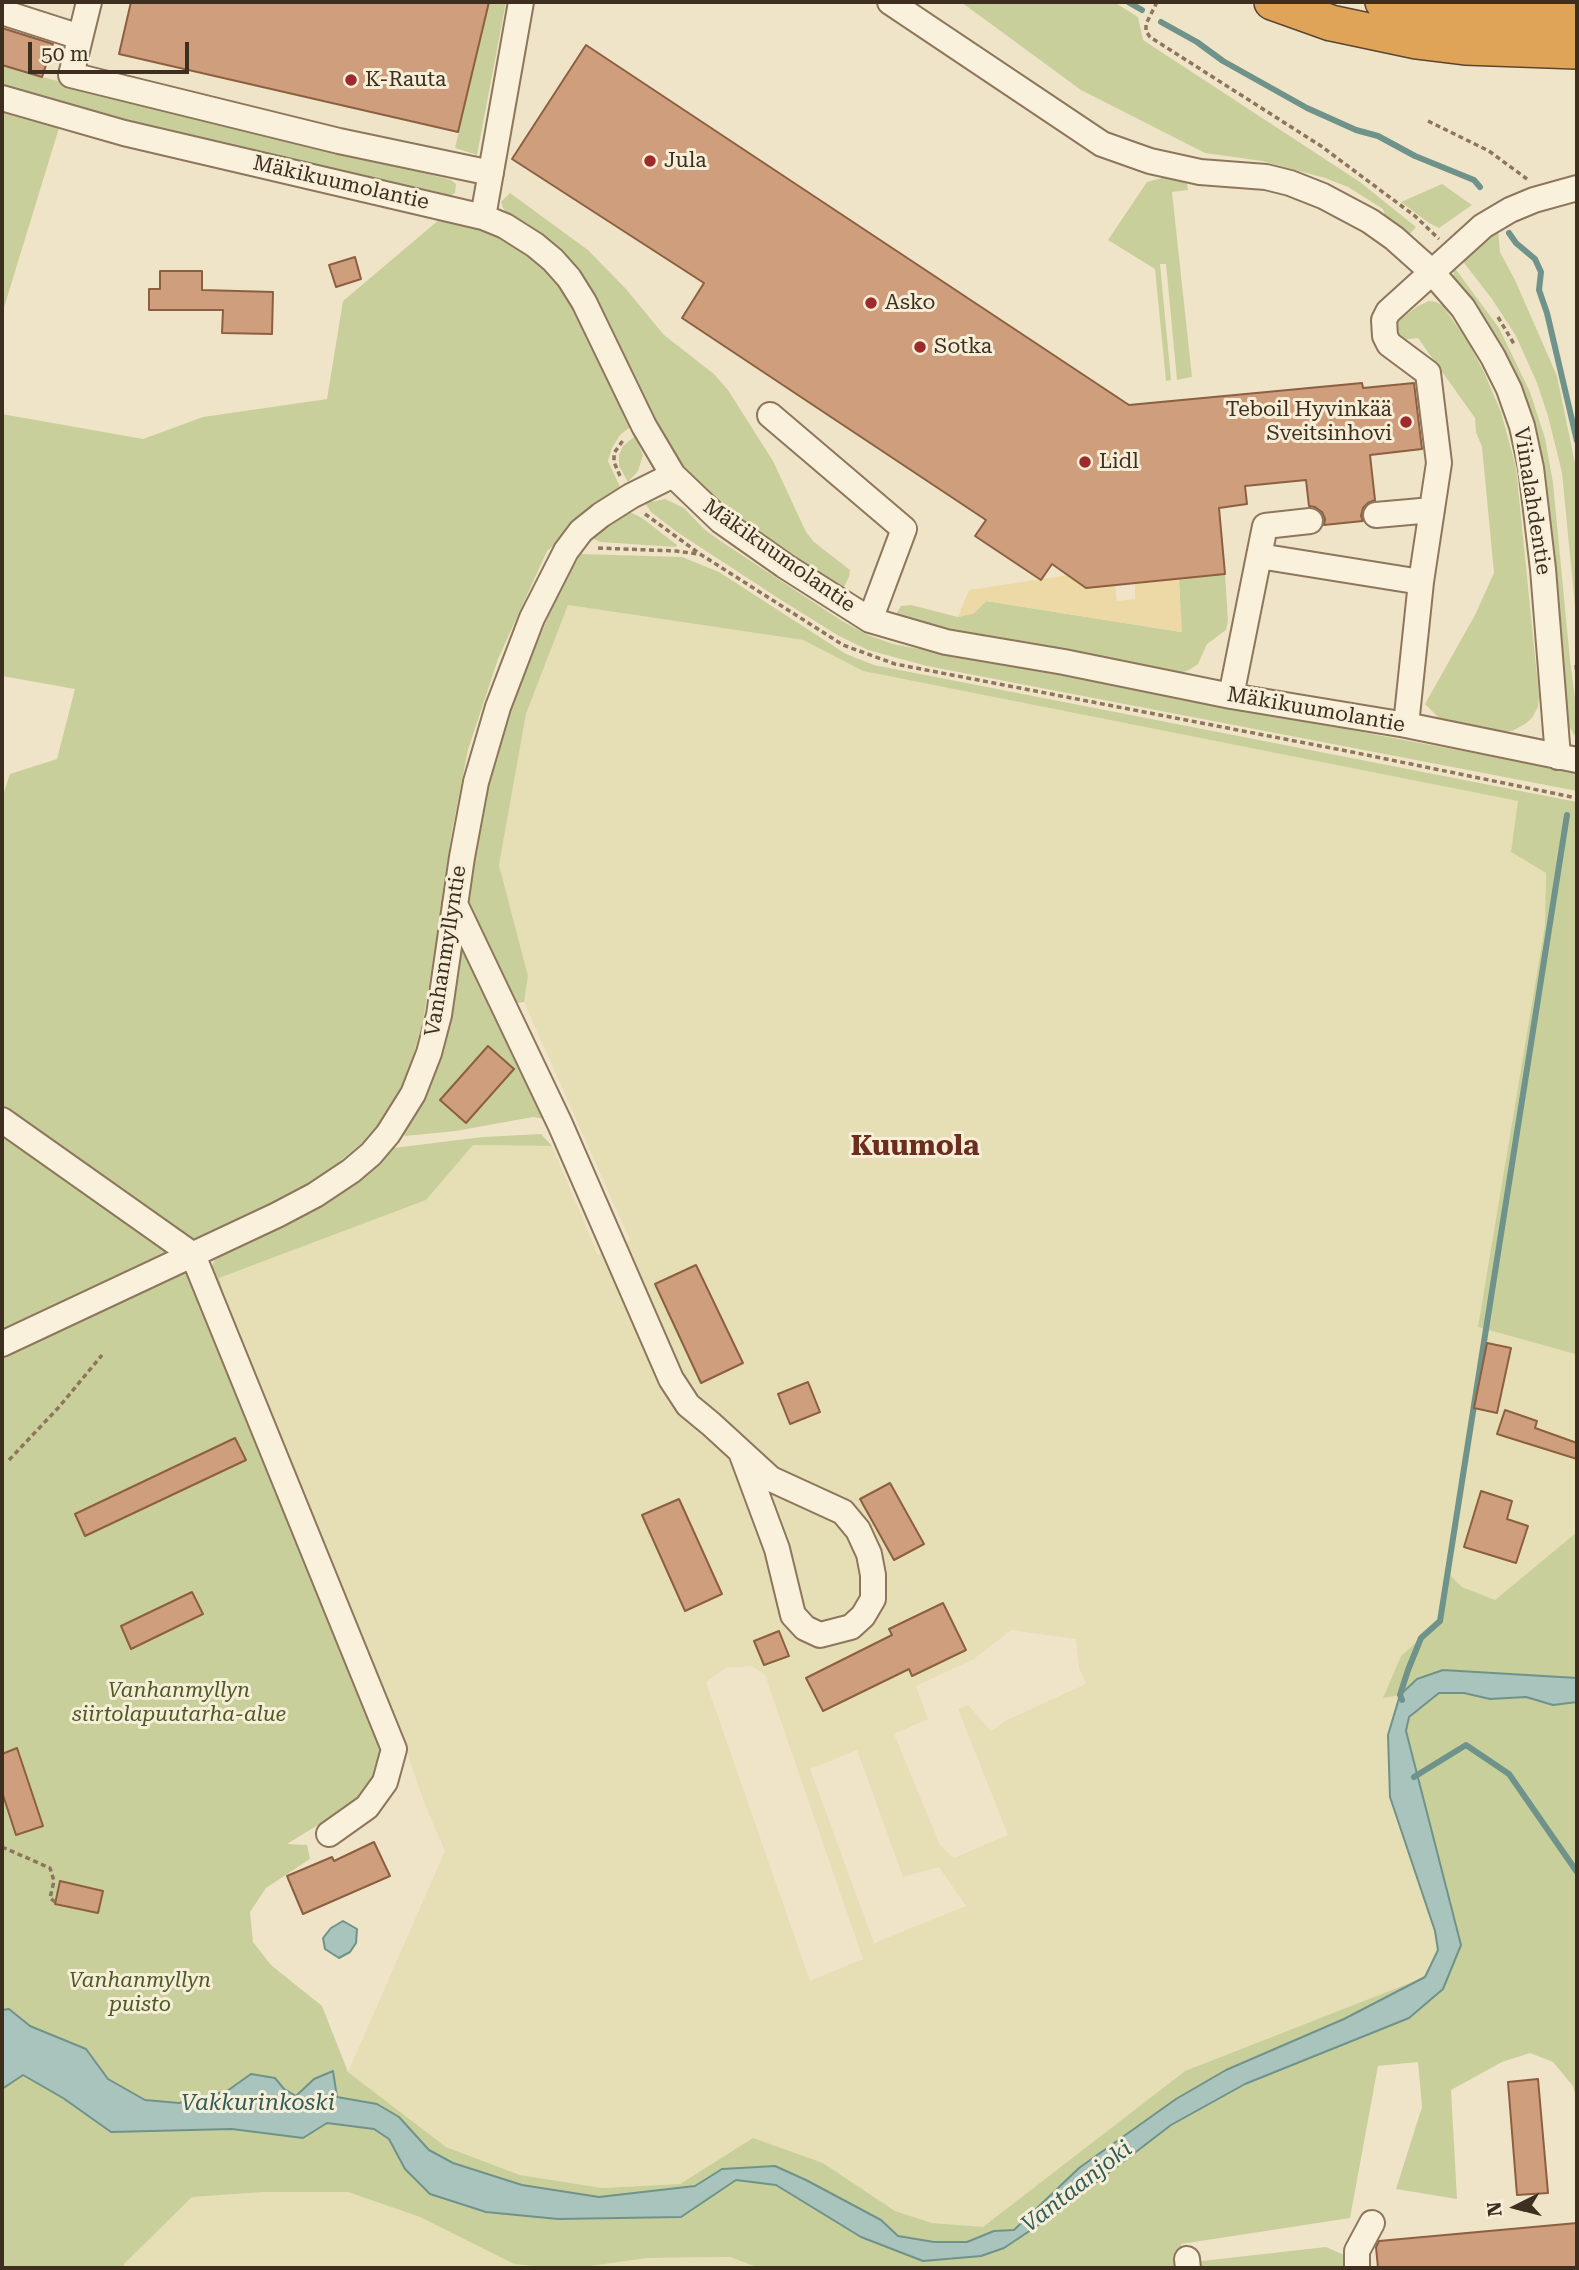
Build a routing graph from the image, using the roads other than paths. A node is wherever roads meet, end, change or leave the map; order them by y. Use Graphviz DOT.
graph roads {
  1 [pos="89,2"];
  2 [pos="521,2"];
  3 [pos="890,2"];
  4 [pos="1272,2"];
  5 [pos="1383,2"];
  6 [pos="2,12"];
  7 [pos="1577,19"];
  8 [pos="80,37"];
  9 [pos="1577,51"];
  10 [pos="2,97"];
  11 [pos="491,173"];
  12 [pos="1577,188"];
  13 [pos="483,217"];
  14 [pos="1431,271"];
  15 [pos="770,415"];
  16 [pos="673,475"];
  17 [pos="1432,510"];
  18 [pos="1376,515"];
  19 [pos="1310,521"];
  20 [pos="1259,556"];
  21 [pos="1421,582"];
  22 [pos="870,620"];
  23 [pos="1231,696"];
  24 [pos="1406,725"];
  25 [pos="1568,759"];
  26 [pos="455,904"];
  27 [pos="2,1120"];
  28 [pos="193,1255"];
  29 [pos="2,1344"];
  30 [pos="740,1452"];
  31 [pos="329,1834"];
  32 [pos="1372,2223"];
  33 [pos="1357,2268"];
  1 -- 8 [label="street"];
  2 -- 11 [label="street"];
  3 -- 14 [label="street, Viinalahdentie"];
  4 -- 9 [label="highway"];
  5 -- 7 [label="highway"];
  6 -- 8 [label="street"];
  8 -- 11 [label="street"];
  10 -- 13 [label="street, Mäkikuumolantie"];
  11 -- 13 [label="street"];
  12 -- 14 [label="street"];
  13 -- 16 [label="street, Mäkikuumolantie"];
  14 -- 17 [label="street"];
  14 -- 25 [label="street, Viinalahdentie"];
  15 -- 22 [label="street"];
  16 -- 22 [label="street, Mäkikuumolantie"];
  16 -- 26 [label="street, Vanhanmyllyntie"];
  17 -- 18 [label="street"];
  17 -- 21 [label="street"];
  19 -- 20 [label="street"];
  20 -- 21 [label="street"];
  20 -- 23 [label="street"];
  21 -- 24 [label="street"];
  22 -- 23 [label="street, Mäkikuumolantie"];
  23 -- 24 [label="street, Mäkikuumolantie"];
  24 -- 25 [label="street, Mäkikuumolantie"];
  26 -- 28 [label="street, Vanhanmyllyntie"];
  26 -- 30 [label="street"];
  27 -- 28 [label="street"];
  28 -- 29 [label="street, Vanhanmyllyntie"];
  28 -- 31 [label="street"];
  30 -- 30 [label="street"];
  32 -- 33 [label="street"];
}
